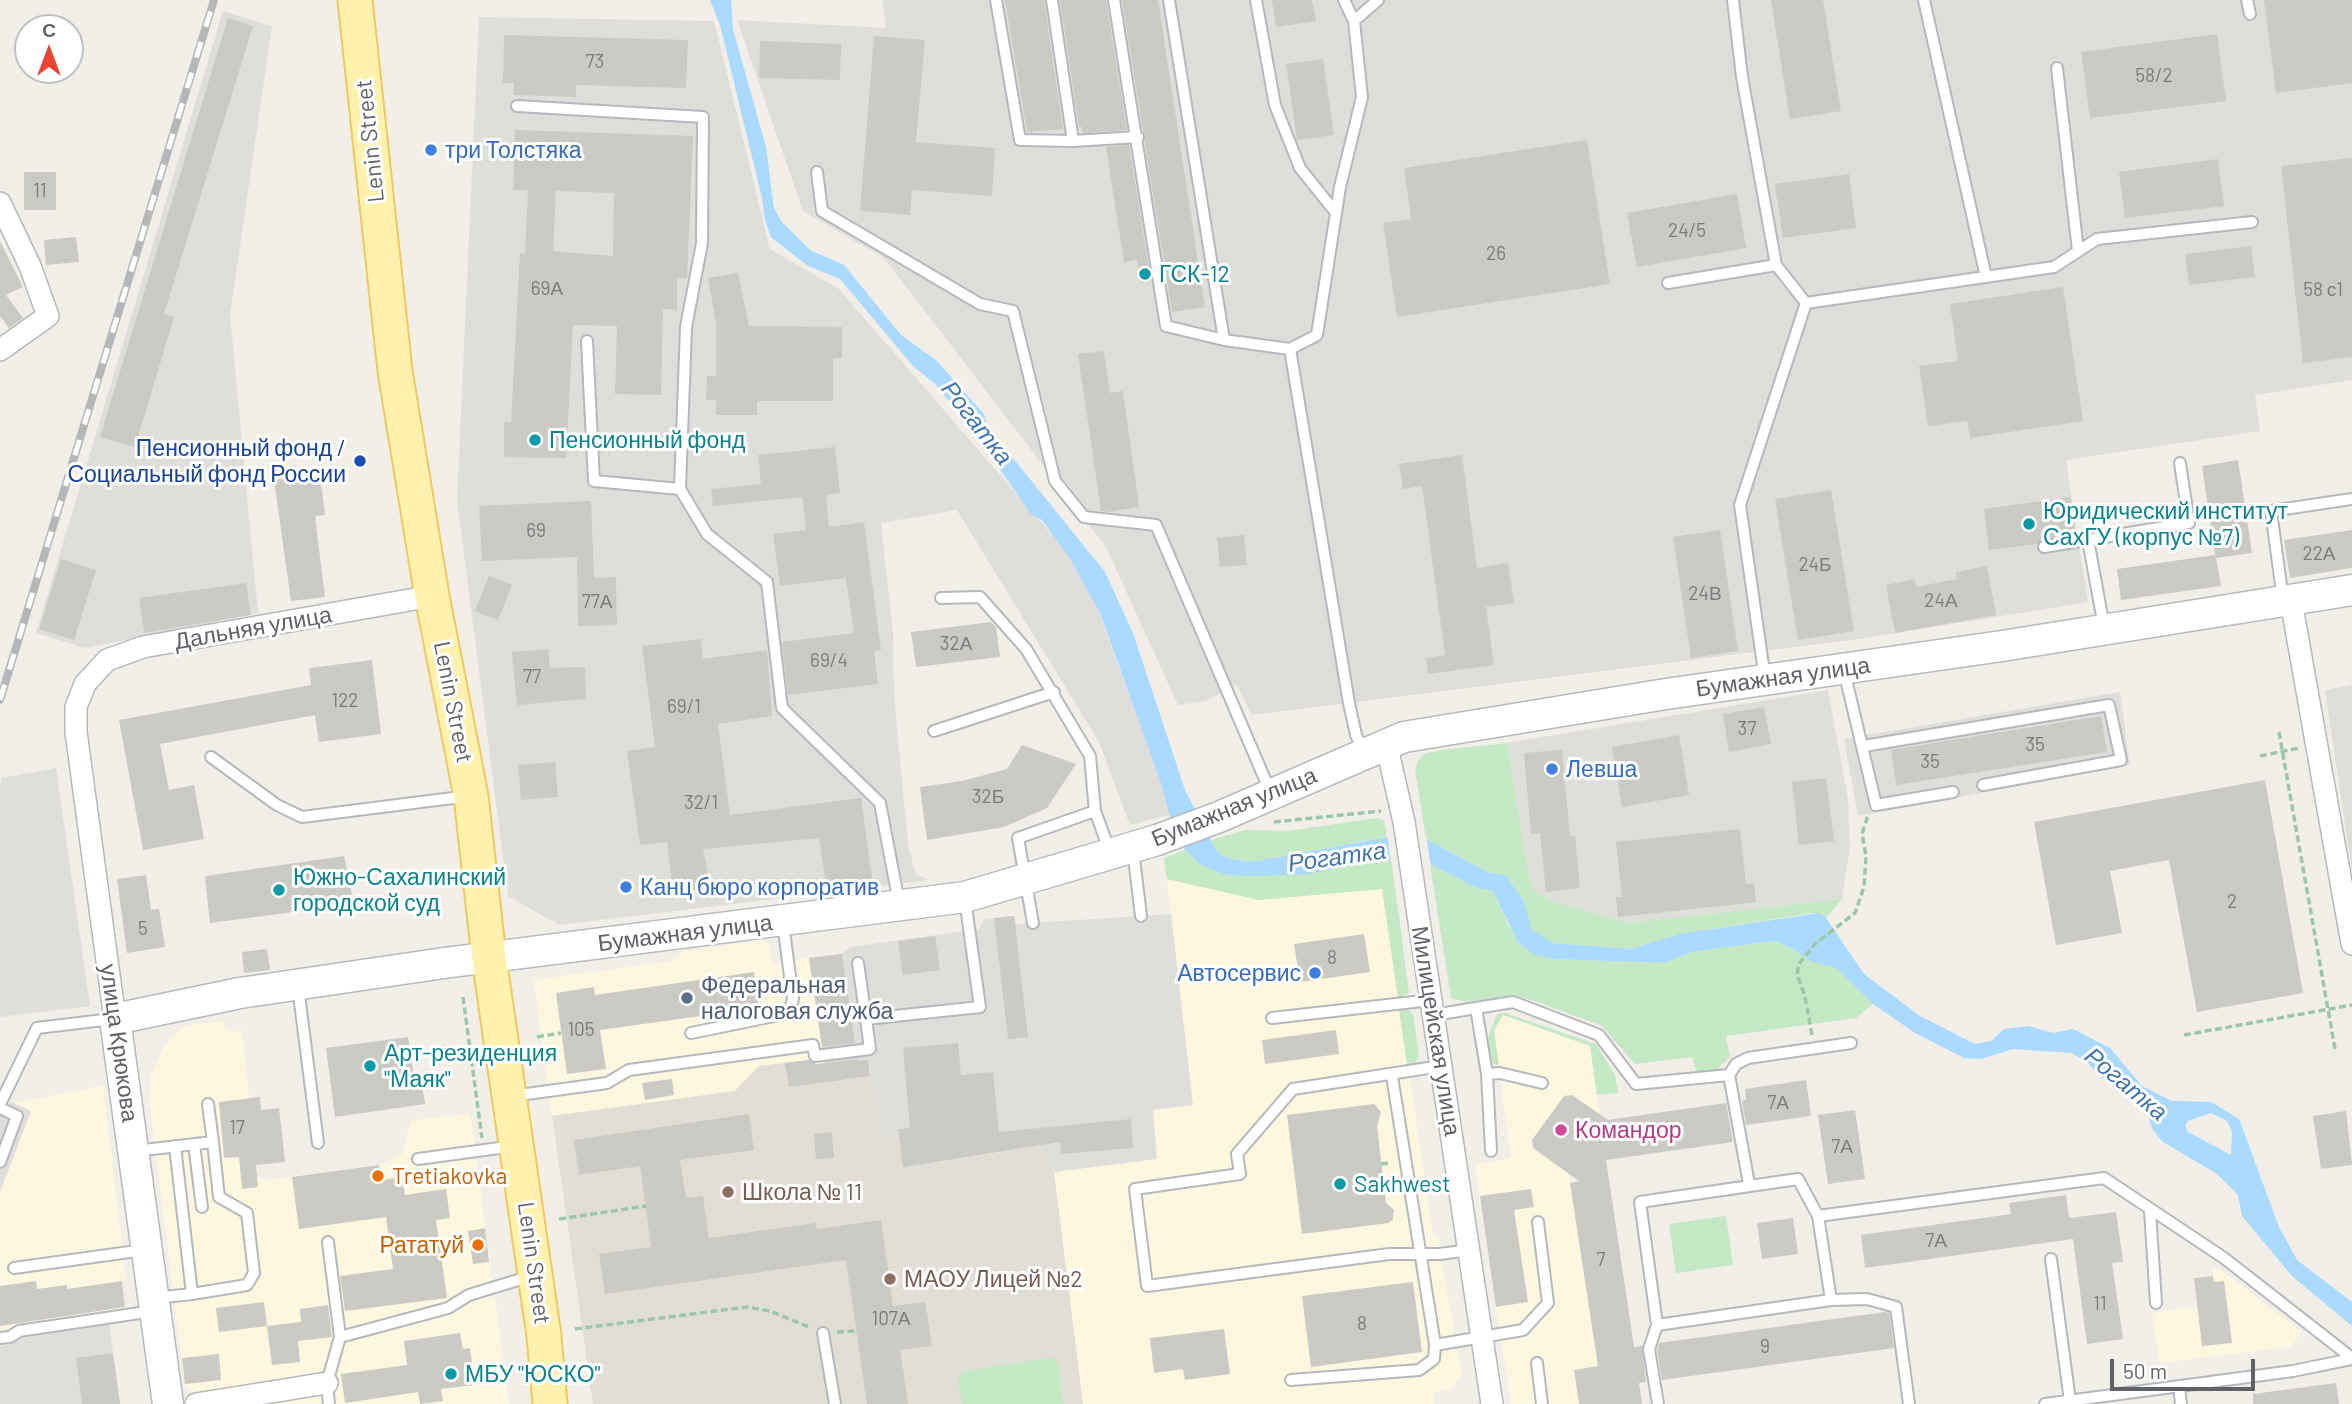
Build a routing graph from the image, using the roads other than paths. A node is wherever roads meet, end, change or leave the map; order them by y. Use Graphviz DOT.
graph roads {
  1 [pos="996,0"];
  2 [pos="1052,0"];
  3 [pos="1114,0"];
  4 [pos="1169,0"];
  5 [pos="1256,0"];
  6 [pos="1343,0"];
  7 [pos="1378,0"];
  8 [pos="1733,0"];
  9 [pos="1924,0"];
  10 [pos="2248,0"];
  11 [pos="355,2"];
  12 [pos="2250,14"];
  13 [pos="1353,21"];
  14 [pos="2057,68"];
  15 [pos="517,106"];
  16 [pos="1138,137"];
  17 [pos="1073,141"];
  18 [pos="817,173"];
  19 [pos="0,203"];
  20 [pos="1336,213"];
  21 [pos="2252,222"];
  22 [pos="2078,251"];
  23 [pos="1776,265"];
  24 [pos="1986,277"];
  25 [pos="1668,282"];
  26 [pos="1806,303"];
  27 [pos="1224,340"];
  28 [pos="587,341"];
  29 [pos="1290,349"];
  30 [pos="0,351"];
  31 [pos="2180,463"];
  32 [pos="680,489"];
  33 [pos="2352,499"];
  34 [pos="2088,540"];
  35 [pos="2044,547"];
  36 [pos="2352,590"];
  37 [pos="432,596"];
  38 [pos="941,598"];
  39 [pos="2287,601"];
  40 [pos="2104,630"];
  41 [pos="1843,668"];
  42 [pos="1765,679"];
  43 [pos="85,684"];
  44 [pos="1054,692"];
  45 [pos="934,731"];
  46 [pos="1864,746"];
  47 [pos="1375,748"];
  48 [pos="211,757"];
  49 [pos="1983,785"];
  50 [pos="1953,792"];
  51 [pos="471,796"];
  52 [pos="1272,808"];
  53 [pos="1094,811"];
  54 [pos="1134,847"];
  55 [pos="1028,881"];
  56 [pos="965,897"];
  57 [pos="900,905"];
  58 [pos="1141,916"];
  59 [pos="782,920"];
  60 [pos="1033,923"];
  61 [pos="2352,944"];
  62 [pos="489,958"];
  63 [pos="858,963"];
  64 [pos="298,985"];
  65 [pos="1433,1007"];
  66 [pos="1476,1008"];
  67 [pos="1272,1018"];
  68 [pos="115,1019"];
  69 [pos="866,1019"];
  70 [pos="691,1033"];
  71 [pos="1851,1043"];
  72 [pos="1441,1066"];
  73 [pos="1487,1074"];
  74 [pos="1729,1075"];
  75 [pos="1392,1076"];
  76 [pos="1542,1083"];
  77 [pos="509,1097"];
  78 [pos="208,1104"];
  79 [pos="0,1106"];
  80 [pos="213,1142"];
  81 [pos="318,1143"];
  82 [pos="194,1144"];
  83 [pos="175,1146"];
  84 [pos="517,1146"];
  85 [pos="134,1151"];
  86 [pos="1491,1152"];
  87 [pos="418,1160"];
  88 [pos="0,1162"];
  89 [pos="1749,1184"];
  90 [pos="219,1197"];
  91 [pos="202,1207"];
  92 [pos="2150,1211"];
  93 [pos="1818,1216"];
  94 [pos="183,1217"];
  95 [pos="1538,1222"];
  96 [pos="328,1242"];
  97 [pos="147,1249"];
  98 [pos="1469,1250"];
  99 [pos="1420,1254"];
  100 [pos="2051,1259"];
  101 [pos="14,1268"];
  102 [pos="535,1274"];
  103 [pos="192,1294"];
  104 [pos="1831,1300"];
  105 [pos="2156,1303"];
  106 [pos="154,1305"];
  107 [pos="1657,1325"];
  108 [pos="823,1333"];
  109 [pos="340,1337"];
  110 [pos="1482,1337"];
  111 [pos="0,1338"];
  112 [pos="1435,1345"];
  113 [pos="2352,1358"];
  114 [pos="1537,1363"];
  115 [pos="1291,1380"];
  116 [pos="2179,1386"];
  117 [pos="328,1394"];
  118 [pos="2070,1401"];
  119 [pos="168,1404"];
  120 [pos="197,1404"];
  121 [pos="550,1404"];
  122 [pos="835,1404"];
  123 [pos="1492,1404"];
  124 [pos="1542,1404"];
  125 [pos="1658,1404"];
  126 [pos="1909,1404"];
  127 [pos="2045,1404"];
  128 [pos="2181,1404"];
  1 -- 17 [label="lane"];
  2 -- 17 [label="lane"];
  3 -- 16 [label="lane"];
  4 -- 27 [label="lane"];
  5 -- 20 [label="lane"];
  6 -- 13 [label="lane"];
  7 -- 13 [label="lane"];
  8 -- 23 [label="lane"];
  9 -- 24 [label="lane"];
  10 -- 12 [label="lane"];
  11 -- 37 [label="main road, Lenin Street"];
  13 -- 20 [label="lane"];
  14 -- 22 [label="lane"];
  15 -- 32 [label="lane"];
  16 -- 17 [label="lane"];
  16 -- 27 [label="lane"];
  18 -- 52 [label="lane"];
  19 -- 30 [label="street"];
  20 -- 29 [label="lane"];
  21 -- 22 [label="lane"];
  22 -- 24 [label="lane"];
  23 -- 25 [label="lane"];
  23 -- 26 [label="lane"];
  24 -- 26 [label="lane"];
  26 -- 42 [label="lane"];
  27 -- 29 [label="lane"];
  28 -- 32 [label="lane"];
  29 -- 47 [label="lane"];
  31 -- 34 [label="lane"];
  32 -- 57 [label="lane"];
  33 -- 39 [label="lane"];
  34 -- 35 [label="lane"];
  34 -- 40 [label="lane"];
  36 -- 39 [label="street, Бумажная улица"];
  37 -- 43 [label="street, Дальняя улица"];
  37 -- 51 [label="main road, Lenin Street"];
  38 -- 44 [label="lane"];
  39 -- 40 [label="street, Бумажная улица"];
  39 -- 61 [label="street"];
  40 -- 41 [label="street, Бумажная улица"];
  41 -- 42 [label="street, Бумажная улица"];
  41 -- 46 [label="lane"];
  42 -- 47 [label="street, Бумажная улица"];
  43 -- 68 [label="street, улица Крюкова"];
  44 -- 45 [label="lane"];
  44 -- 53 [label="lane"];
  46 -- 49 [label="lane"];
  46 -- 50 [label="lane"];
  47 -- 52 [label="street, Бумажная улица"];
  47 -- 65 [label="street, Милицейская улица"];
  48 -- 51 [label="lane"];
  51 -- 62 [label="main road, Lenin Street"];
  52 -- 54 [label="street, Бумажная улица"];
  53 -- 54 [label="lane"];
  53 -- 55 [label="lane"];
  54 -- 55 [label="street, Бумажная улица"];
  54 -- 58 [label="lane"];
  55 -- 56 [label="street, Бумажная улица"];
  55 -- 60 [label="lane"];
  56 -- 57 [label="street, Бумажная улица"];
  56 -- 69 [label="lane"];
  57 -- 59 [label="street, Бумажная улица"];
  59 -- 62 [label="street, Бумажная улица"];
  59 -- 70 [label="lane"];
  62 -- 64 [label="street, Бумажная улица"];
  62 -- 77 [label="main road, Lenin Street"];
  63 -- 69 [label="lane"];
  64 -- 68 [label="street, Бумажная улица"];
  64 -- 81 [label="lane"];
  65 -- 66 [label="lane"];
  65 -- 67 [label="lane"];
  65 -- 72 [label="street, Милицейская улица"];
  66 -- 73 [label="lane"];
  66 -- 74 [label="lane"];
  68 -- 79 [label="lane"];
  68 -- 85 [label="street, улица Крюкова"];
  69 -- 77 [label="lane"];
  71 -- 74 [label="lane"];
  72 -- 75 [label="lane"];
  72 -- 98 [label="street, Милицейская улица"];
  73 -- 76 [label="lane"];
  73 -- 86 [label="lane"];
  74 -- 89 [label="lane"];
  75 -- 99 [label="lane"];
  75 -- 99 [label="lane"];
  77 -- 84 [label="main road, Lenin Street"];
  78 -- 80 [label="lane"];
  79 -- 88 [label="lane"];
  80 -- 82 [label="lane"];
  80 -- 90 [label="lane"];
  82 -- 83 [label="lane"];
  82 -- 91 [label="lane"];
  83 -- 85 [label="lane"];
  83 -- 94 [label="lane"];
  84 -- 87 [label="lane"];
  84 -- 102 [label="main road, Lenin Street"];
  85 -- 97 [label="street, улица Крюкова"];
  89 -- 93 [label="lane"];
  89 -- 107 [label="lane"];
  90 -- 91 [label="lane"];
  90 -- 103 [label="lane"];
  91 -- 94 [label="lane"];
  92 -- 93 [label="lane"];
  92 -- 105 [label="lane"];
  92 -- 113 [label="lane"];
  93 -- 104 [label="lane"];
  94 -- 103 [label="lane"];
  95 -- 110 [label="lane"];
  96 -- 109 [label="lane"];
  97 -- 101 [label="lane"];
  97 -- 106 [label="street, улица Крюкова"];
  98 -- 99 [label="lane"];
  98 -- 110 [label="street, Милицейская улица"];
  99 -- 112 [label="lane"];
  100 -- 118 [label="lane"];
  102 -- 109 [label="lane"];
  102 -- 121 [label="main road, Lenin Street"];
  103 -- 106 [label="lane"];
  104 -- 107 [label="lane"];
  104 -- 126 [label="lane"];
  106 -- 111 [label="lane"];
  106 -- 119 [label="street, улица Крюкова"];
  107 -- 125 [label="lane"];
  108 -- 122 [label="lane"];
  109 -- 117 [label="lane"];
  110 -- 112 [label="lane"];
  110 -- 123 [label="street, Милицейская улица"];
  112 -- 115 [label="lane"];
  113 -- 116 [label="lane"];
  114 -- 124 [label="lane"];
  116 -- 118 [label="lane"];
  116 -- 128 [label="lane"];
  117 -- 120 [label="street"];
  118 -- 127 [label="lane"];
}
